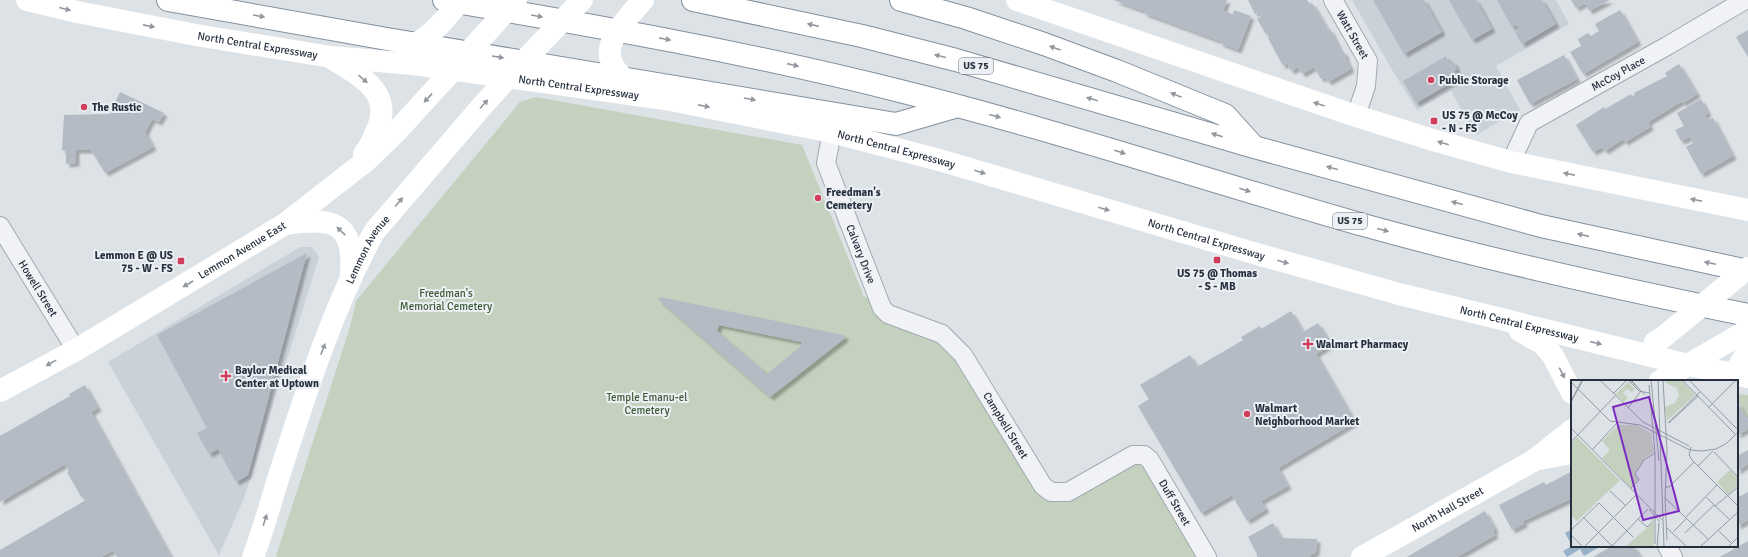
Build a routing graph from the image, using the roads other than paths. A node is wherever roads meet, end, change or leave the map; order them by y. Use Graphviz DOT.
graph roads {
  1 [pos="27,0"];
  2 [pos="168,0"];
  3 [pos="444,0"];
  4 [pos="461,0"];
  5 [pos="516,0"];
  6 [pos="582,0"];
  7 [pos="643,0"];
  8 [pos="693,0"];
  9 [pos="901,0"];
  10 [pos="1017,0"];
  11 [pos="1333,0"];
  12 [pos="1745,0"];
  13 [pos="331,57"];
  14 [pos="460,62"];
  15 [pos="516,70"];
  16 [pos="665,99"];
  17 [pos="958,106"];
  18 [pos="1356,116"];
  19 [pos="832,132"];
  20 [pos="1254,146"];
  21 [pos="1512,162"];
  22 [pos="336,184"];
  23 [pos="1746,216"];
  24 [pos="285,224"];
  25 [pos="0,226"];
  26 [pos="1748,269"];
  27 [pos="351,280"];
  28 [pos="882,308"];
  29 [pos="1748,315"];
  30 [pos="1503,321"];
  31 [pos="1748,330"];
  32 [pos="76,350"];
  33 [pos="1626,350"];
  34 [pos="1688,365"];
  35 [pos="1740,368"];
  36 [pos="1662,380"];
  37 [pos="0,391"];
  38 [pos="1571,391"];
  39 [pos="1570,436"];
  40 [pos="1137,454"];
  41 [pos="1668,547"];
  42 [pos="254,556"];
  43 [pos="1207,557"];
  44 [pos="1362,557"];
  45 [pos="1673,557"];
  1 -- 13 [label="main road, North Central Expressway, one-way"];
  2 -- 17 [label="main road, one-way"];
  3 -- 17 [label="main road, US 75, one-way"];
  4 -- 13 [label="main road, bridge"];
  5 -- 14 [label="main road, bridge"];
  6 -- 15 [label="main road, Lemmon Avenue, bridge"];
  7 -- 16 [label="main road, bridge"];
  20 -- 8 [label="main road, US 75, one-way"];
  20 -- 9 [label="main road, one-way"];
  18 -- 10 [label="main road, one-way"];
  11 -- 18 [label="street, Watt Street"];
  12 -- 21 [label="street, McCoy Place"];
  13 -- 14 [label="main road, North Central Expressway"];
  13 -- 22 [label="main road, one-way"];
  14 -- 15 [label="main road, North Central Expressway"];
  14 -- 22 [label="main road, Lemmon Avenue East, one-way"];
  15 -- 16 [label="main road, North Central Expressway"];
  27 -- 15 [label="main road, Lemmon Avenue, one-way"];
  16 -- 19 [label="main road, North Central Expressway, one-way"];
  17 -- 29 [label="main road, US 75, one-way"];
  21 -- 18 [label="main road, one-way"];
  19 -- 28 [label="street, Calvary Drive"];
  19 -- 30 [label="main road, North Central Expressway, one-way"];
  26 -- 20 [label="main road, US 75, one-way"];
  23 -- 21 [label="main road, one-way"];
  22 -- 24 [label="main road, Lemmon Avenue East"];
  27 -- 24 [label="main road, one-way"];
  24 -- 32 [label="main road, Lemmon Avenue East, one-way"];
  25 -- 32 [label="street, Howell Street"];
  26 -- 33 [label="main road, bridge"];
  42 -- 27 [label="main road, Lemmon Avenue, one-way"];
  28 -- 40 [label="street, Campbell Street"];
  30 -- 33 [label="main road, North Central Expressway, one-way"];
  30 -- 38 [label="main road, one-way"];
  31 -- 34 [label="main road"];
  32 -- 37 [label="main road, Lemmon Avenue East, one-way"];
  33 -- 34 [label="main road, North Central Expressway"];
  34 -- 35 [label="main road, North Central Expressway"];
  34 -- 36 [label="main road"];
  39 -- 44 [label="main road, North Hall Street"];
  40 -- 43 [label="street, Duff Street"];
  41 -- 45 [label="street"];
}
